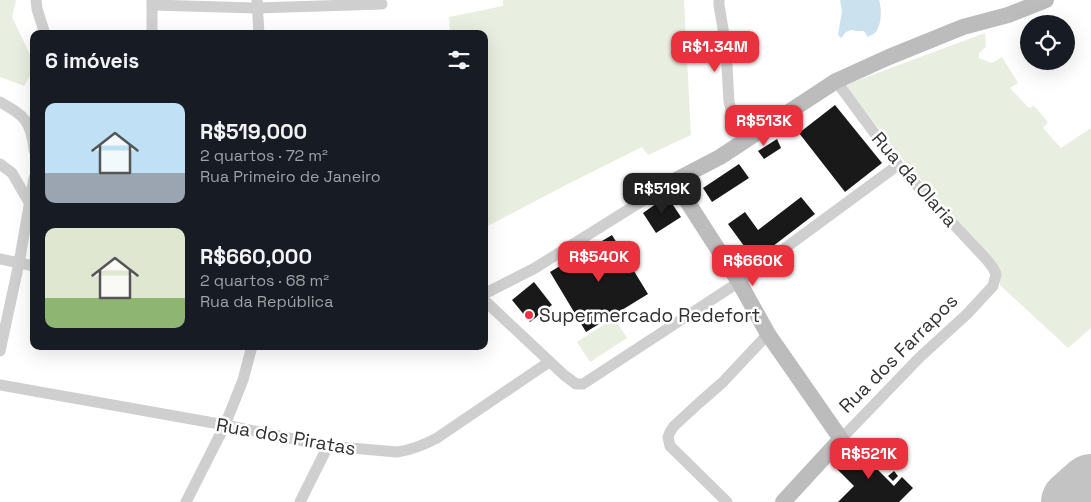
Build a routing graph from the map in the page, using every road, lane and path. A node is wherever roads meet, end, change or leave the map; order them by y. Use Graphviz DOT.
graph roads {
  1 [pos="36,0"];
  2 [pos="719,0"];
  3 [pos="1046,0"];
  4 [pos="152,3"];
  5 [pos="257,4"];
  6 [pos="382,4"];
  7 [pos="44,30"];
  8 [pos="152,30"];
  9 [pos="259,30"];
  10 [pos="836,81"];
  11 [pos="0,102"];
  12 [pos="30,128"];
  13 [pos="748,138"];
  14 [pos="0,164"];
  15 [pos="898,165"];
  16 [pos="674,181"];
  17 [pos="30,204"];
  18 [pos="0,259"];
  19 [pos="19,263"];
  20 [pos="30,265"];
  21 [pos="996,274"];
  22 [pos="739,282"];
  23 [pos="488,292"];
  24 [pos="488,304"];
  25 [pos="768,334"];
  26 [pos="251,350"];
  27 [pos="0,351"];
  28 [pos="549,362"];
  29 [pos="0,385"];
  30 [pos="224,425"];
  31 [pos="841,439"];
  32 [pos="328,446"];
  33 [pos="186,502"];
  34 [pos="300,502"];
  35 [pos="727,502"];
  36 [pos="783,502"];
  1 -- 7 [label="street"];
  2 -- 13 [label="street"];
  3 -- 10 [label="street"];
  4 -- 5 [label="street"];
  4 -- 8 [label="street"];
  5 -- 6 [label="street"];
  5 -- 9 [label="street"];
  10 -- 13 [label="street"];
  10 -- 15 [label="street, Rua da Olaria"];
  11 -- 12 [label="street"];
  13 -- 16 [label="street"];
  14 -- 17 [label="street"];
  15 -- 21 [label="street, Rua da Olaria"];
  15 -- 22 [label="street"];
  16 -- 22 [label="street"];
  16 -- 23 [label="street"];
  17 -- 19 [label="street"];
  18 -- 19 [label="street"];
  19 -- 20 [label="street"];
  19 -- 27 [label="street"];
  21 -- 31 [label="street, Rua dos Farrapos"];
  22 -- 25 [label="street"];
  22 -- 28 [label="street"];
  24 -- 28 [label="street"];
  25 -- 31 [label="street"];
  25 -- 35 [label="street"];
  26 -- 30 [label="street"];
  28 -- 32 [label="street, Rua dos Piratas"];
  29 -- 30 [label="street, Rua dos Piratas"];
  30 -- 32 [label="street, Rua dos Piratas"];
  30 -- 33 [label="street"];
  31 -- 36 [label="street, Rua dos Farrapos"];
  32 -- 34 [label="street"];
}
